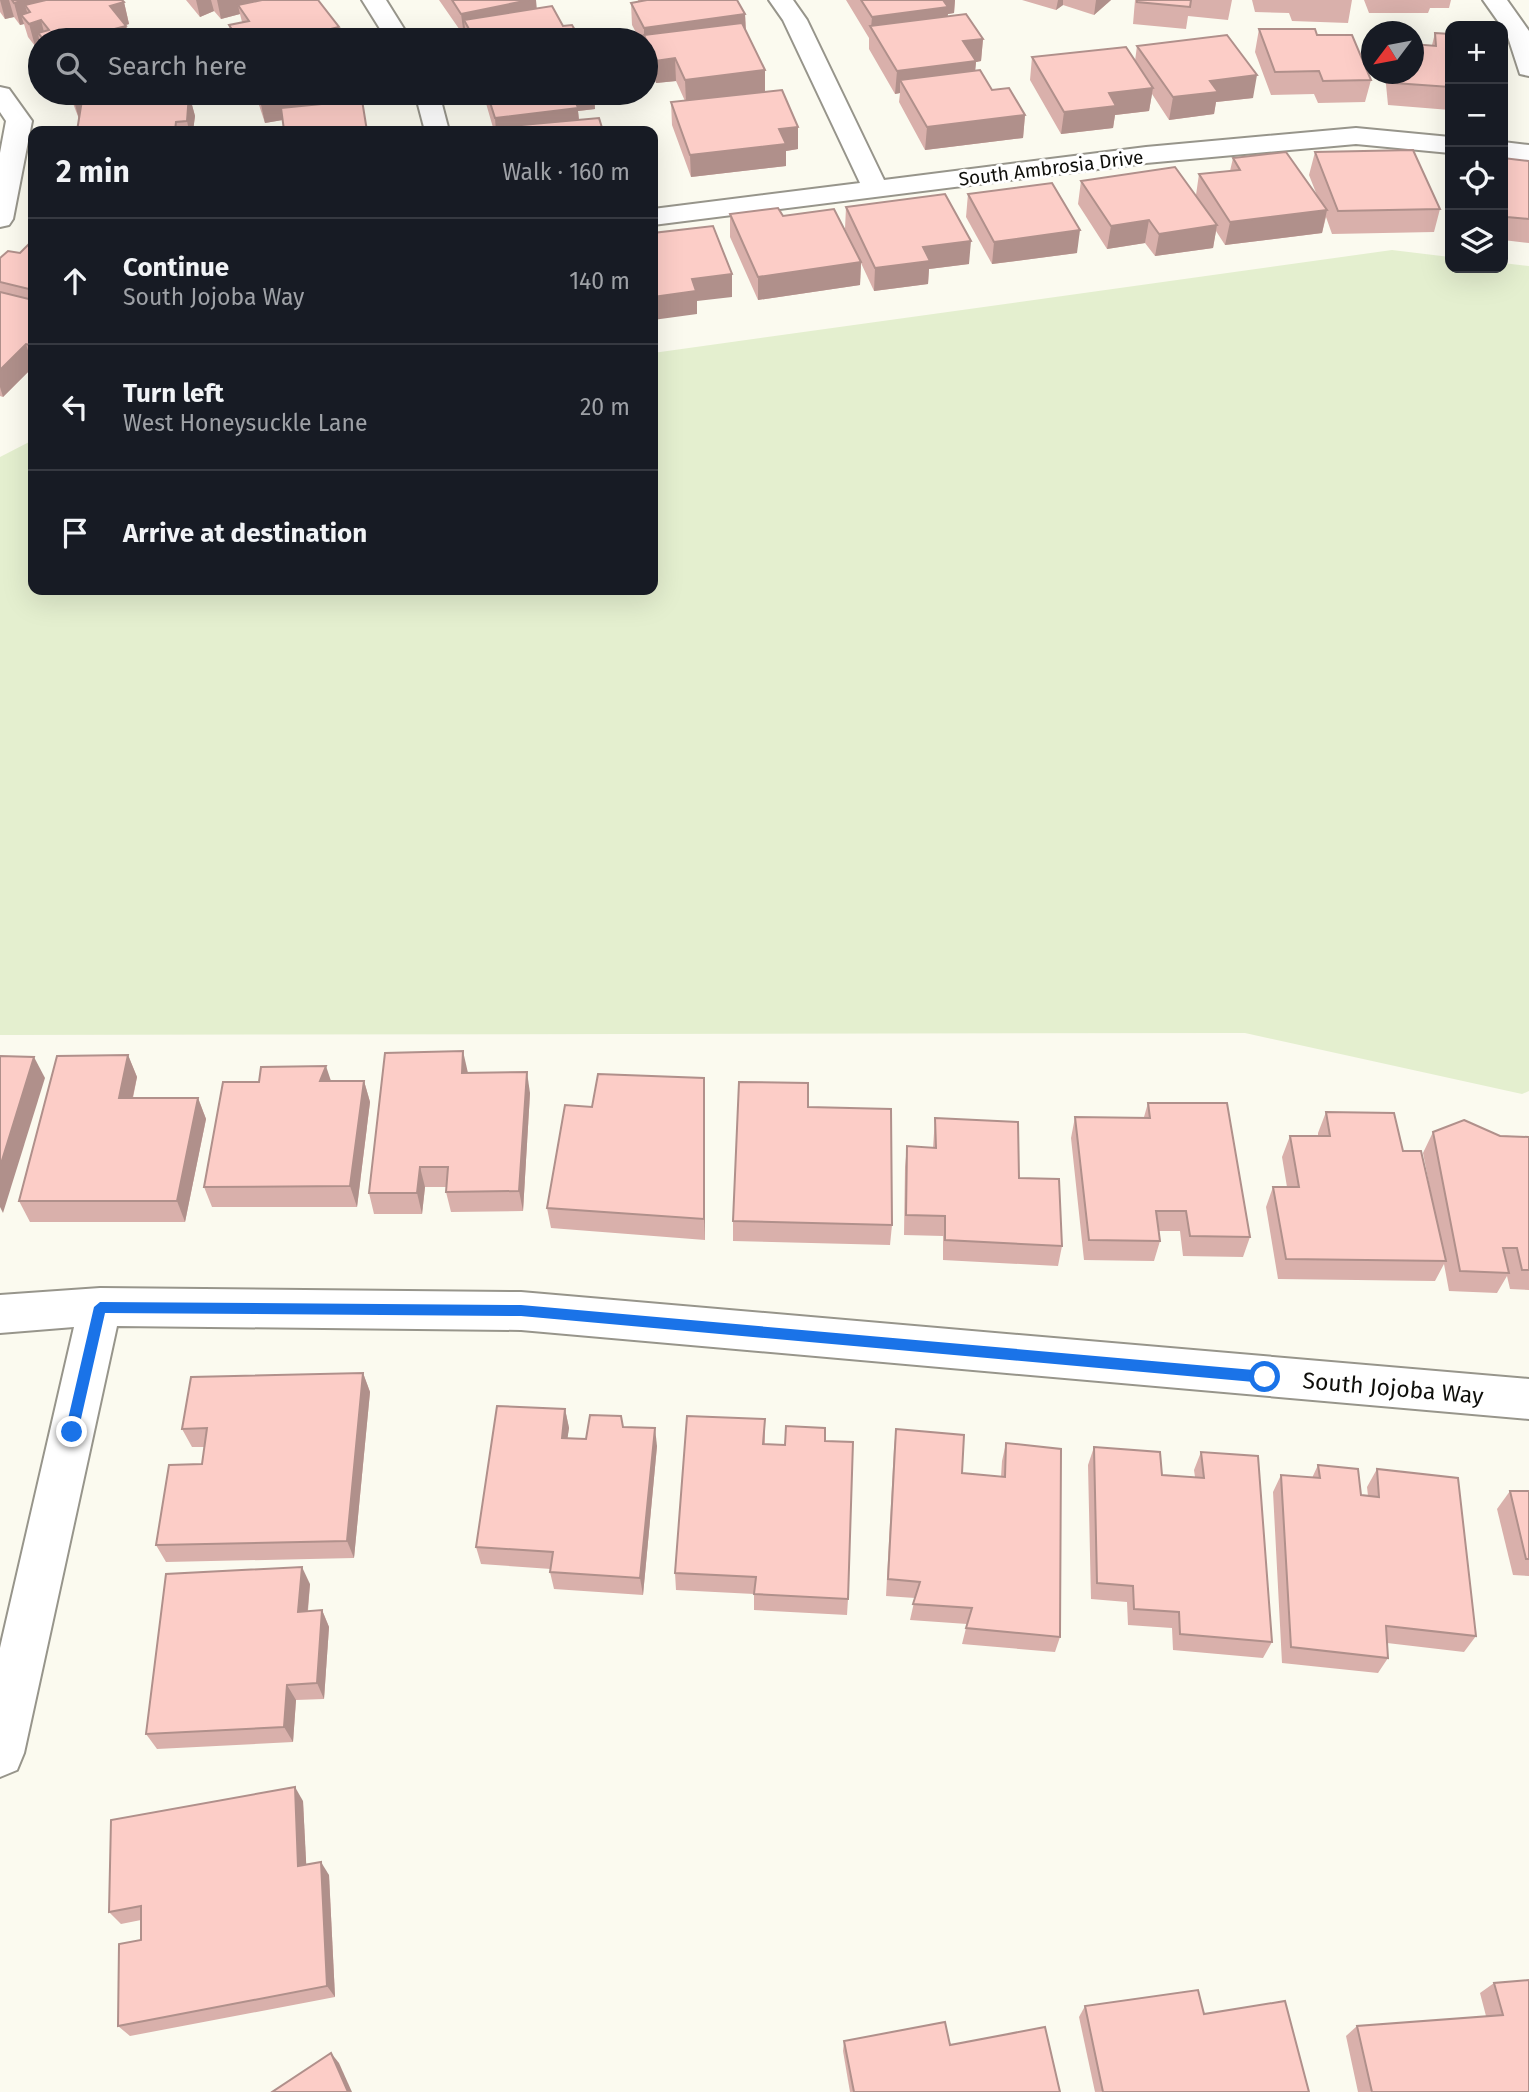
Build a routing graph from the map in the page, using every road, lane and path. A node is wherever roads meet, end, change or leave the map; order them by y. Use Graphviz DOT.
graph roads {
  1 [pos="374,0"];
  2 [pos="781,0"];
  3 [pos="1495,0"];
  4 [pos="392,28"];
  5 [pos="1529,69"];
  6 [pos="0,93"];
  7 [pos="430,105"];
  8 [pos="436,126"];
  9 [pos="1445,145"];
  10 [pos="1508,151"];
  11 [pos="1529,153"];
  12 [pos="876,190"];
  13 [pos="658,216"];
  14 [pos="0,219"];
  15 [pos="100,1307"];
  16 [pos="0,1314"];
  17 [pos="1529,1399"];
  18 [pos="0,1753"];
  1 -- 4 [label="street"];
  2 -- 12 [label="street"];
  3 -- 5 [label="street"];
  6 -- 14 [label="street"];
  7 -- 8 [label="street"];
  9 -- 12 [label="street, South Ambrosia Drive"];
  10 -- 11 [label="street"];
  12 -- 13 [label="street, South Ambrosia Drive"];
  15 -- 16 [label="street, South Jojoba Way"];
  15 -- 17 [label="street, South Jojoba Way"];
  15 -- 18 [label="street"];
}
